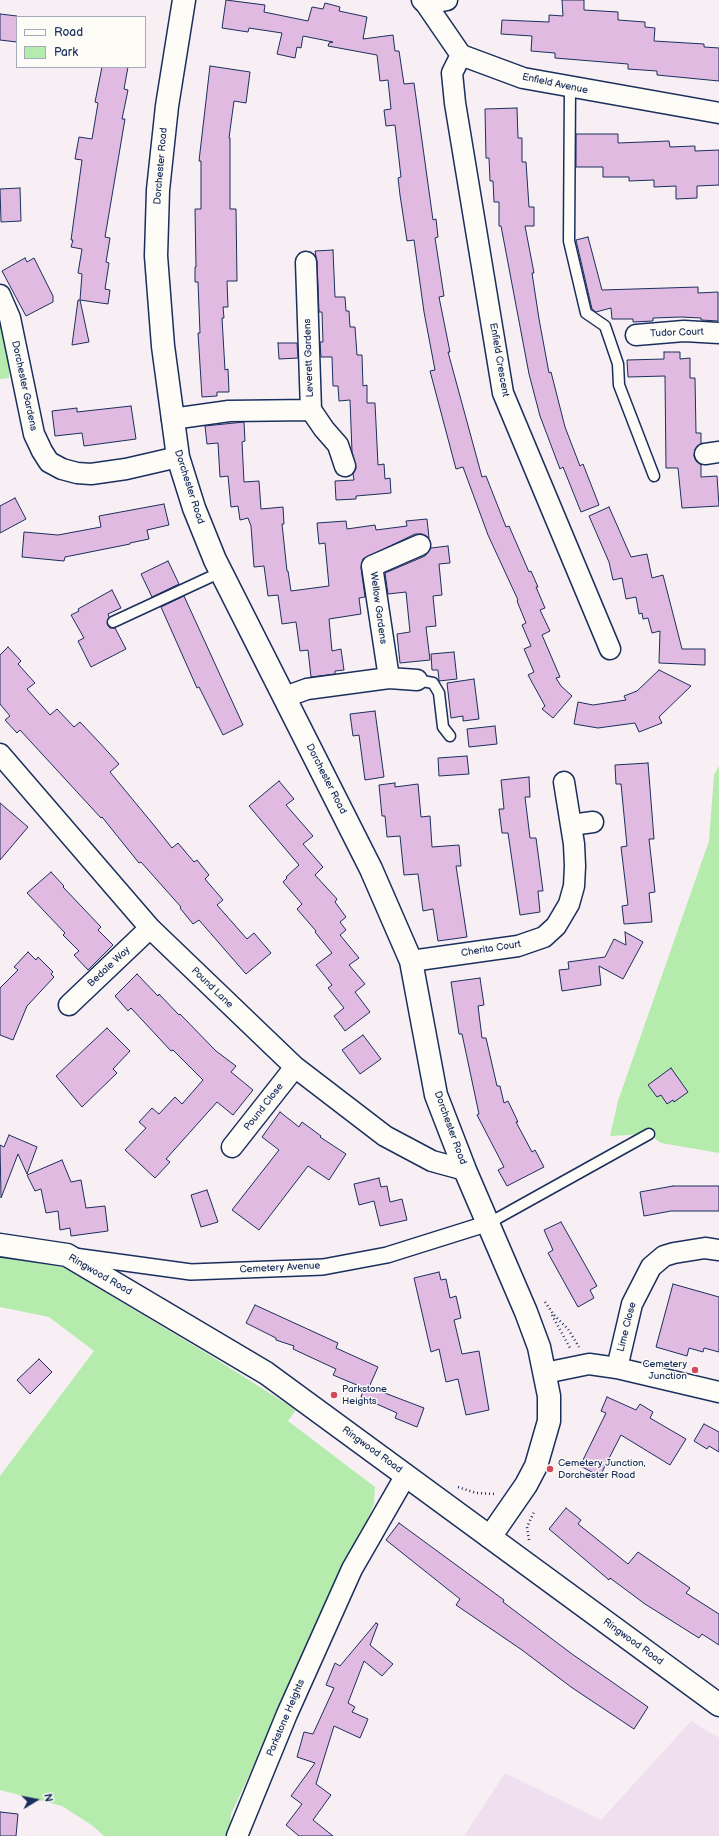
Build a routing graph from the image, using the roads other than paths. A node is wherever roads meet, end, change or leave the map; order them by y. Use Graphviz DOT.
graph roads {
  1 [pos="184,0"];
  2 [pos="447,0"];
  3 [pos="424,2"];
  4 [pos="461,55"];
  5 [pos="570,87"];
  6 [pos="719,113"];
  7 [pos="306,262"];
  8 [pos="0,296"];
  9 [pos="719,333"];
  10 [pos="636,335"];
  11 [pos="311,410"];
  12 [pos="172,420"];
  13 [pos="178,456"];
  14 [pos="345,466"];
  15 [pos="654,476"];
  16 [pos="420,545"];
  17 [pos="221,572"];
  18 [pos="113,622"];
  19 [pos="610,649"];
  20 [pos="389,678"];
  21 [pos="417,680"];
  22 [pos="285,697"];
  23 [pos="450,736"];
  24 [pos="0,754"];
  25 [pos="564,782"];
  26 [pos="593,822"];
  27 [pos="570,825"];
  28 [pos="150,928"];
  29 [pos="411,961"];
  30 [pos="68,1005"];
  31 [pos="295,1067"];
  32 [pos="649,1134"];
  33 [pos="232,1147"];
  34 [pos="465,1170"];
  35 [pos="489,1223"];
  36 [pos="0,1245"];
  37 [pos="719,1250"];
  38 [pos="67,1255"];
  39 [pos="617,1368"];
  40 [pos="545,1373"];
  41 [pos="719,1392"];
  42 [pos="406,1476"];
  43 [pos="490,1537"];
  44 [pos="719,1705"];
  45 [pos="237,1836"];
  1 -- 12 [label="street, Dorchester Road"];
  2 -- 3 [label="street"];
  3 -- 4 [label="street"];
  4 -- 5 [label="street, Enfield Avenue"];
  4 -- 19 [label="street, Enfield Crescent"];
  5 -- 6 [label="street, Enfield Avenue"];
  5 -- 15 [label="lane"];
  7 -- 11 [label="street, Leverett Gardens"];
  8 -- 13 [label="street, Dorchester Gardens"];
  9 -- 10 [label="street, Tudor Court"];
  11 -- 12 [label="street, Leverett Gardens"];
  11 -- 14 [label="street"];
  12 -- 13 [label="street, Dorchester Road"];
  13 -- 17 [label="street, Dorchester Road"];
  16 -- 20 [label="street, Wellow Gardens"];
  17 -- 18 [label="lane"];
  17 -- 22 [label="street, Dorchester Road"];
  20 -- 21 [label="street"];
  20 -- 22 [label="street"];
  21 -- 23 [label="lane"];
  22 -- 29 [label="street, Dorchester Road"];
  24 -- 28 [label="street, Pound Lane"];
  25 -- 27 [label="street, Cherita Court"];
  26 -- 27 [label="street"];
  27 -- 29 [label="street, Cherita Court"];
  28 -- 30 [label="street, Bedale Way"];
  28 -- 31 [label="street, Pound Lane"];
  29 -- 34 [label="street, Dorchester Road"];
  31 -- 33 [label="street, Pound Close"];
  31 -- 34 [label="street, Pound Lane"];
  32 -- 35 [label="lane"];
  34 -- 35 [label="street, Dorchester Road"];
  35 -- 38 [label="street, Cemetery Avenue"];
  35 -- 40 [label="street, Dorchester Road"];
  36 -- 38 [label="street, Ringwood Road"];
  37 -- 39 [label="street, Lime Close"];
  38 -- 42 [label="street, Ringwood Road"];
  39 -- 40 [label="street"];
  39 -- 41 [label="street"];
  40 -- 43 [label="street, Dorchester Road"];
  42 -- 43 [label="street, Ringwood Road"];
  42 -- 45 [label="street, Parkstone Heights"];
  43 -- 44 [label="street, Ringwood Road"];
}
